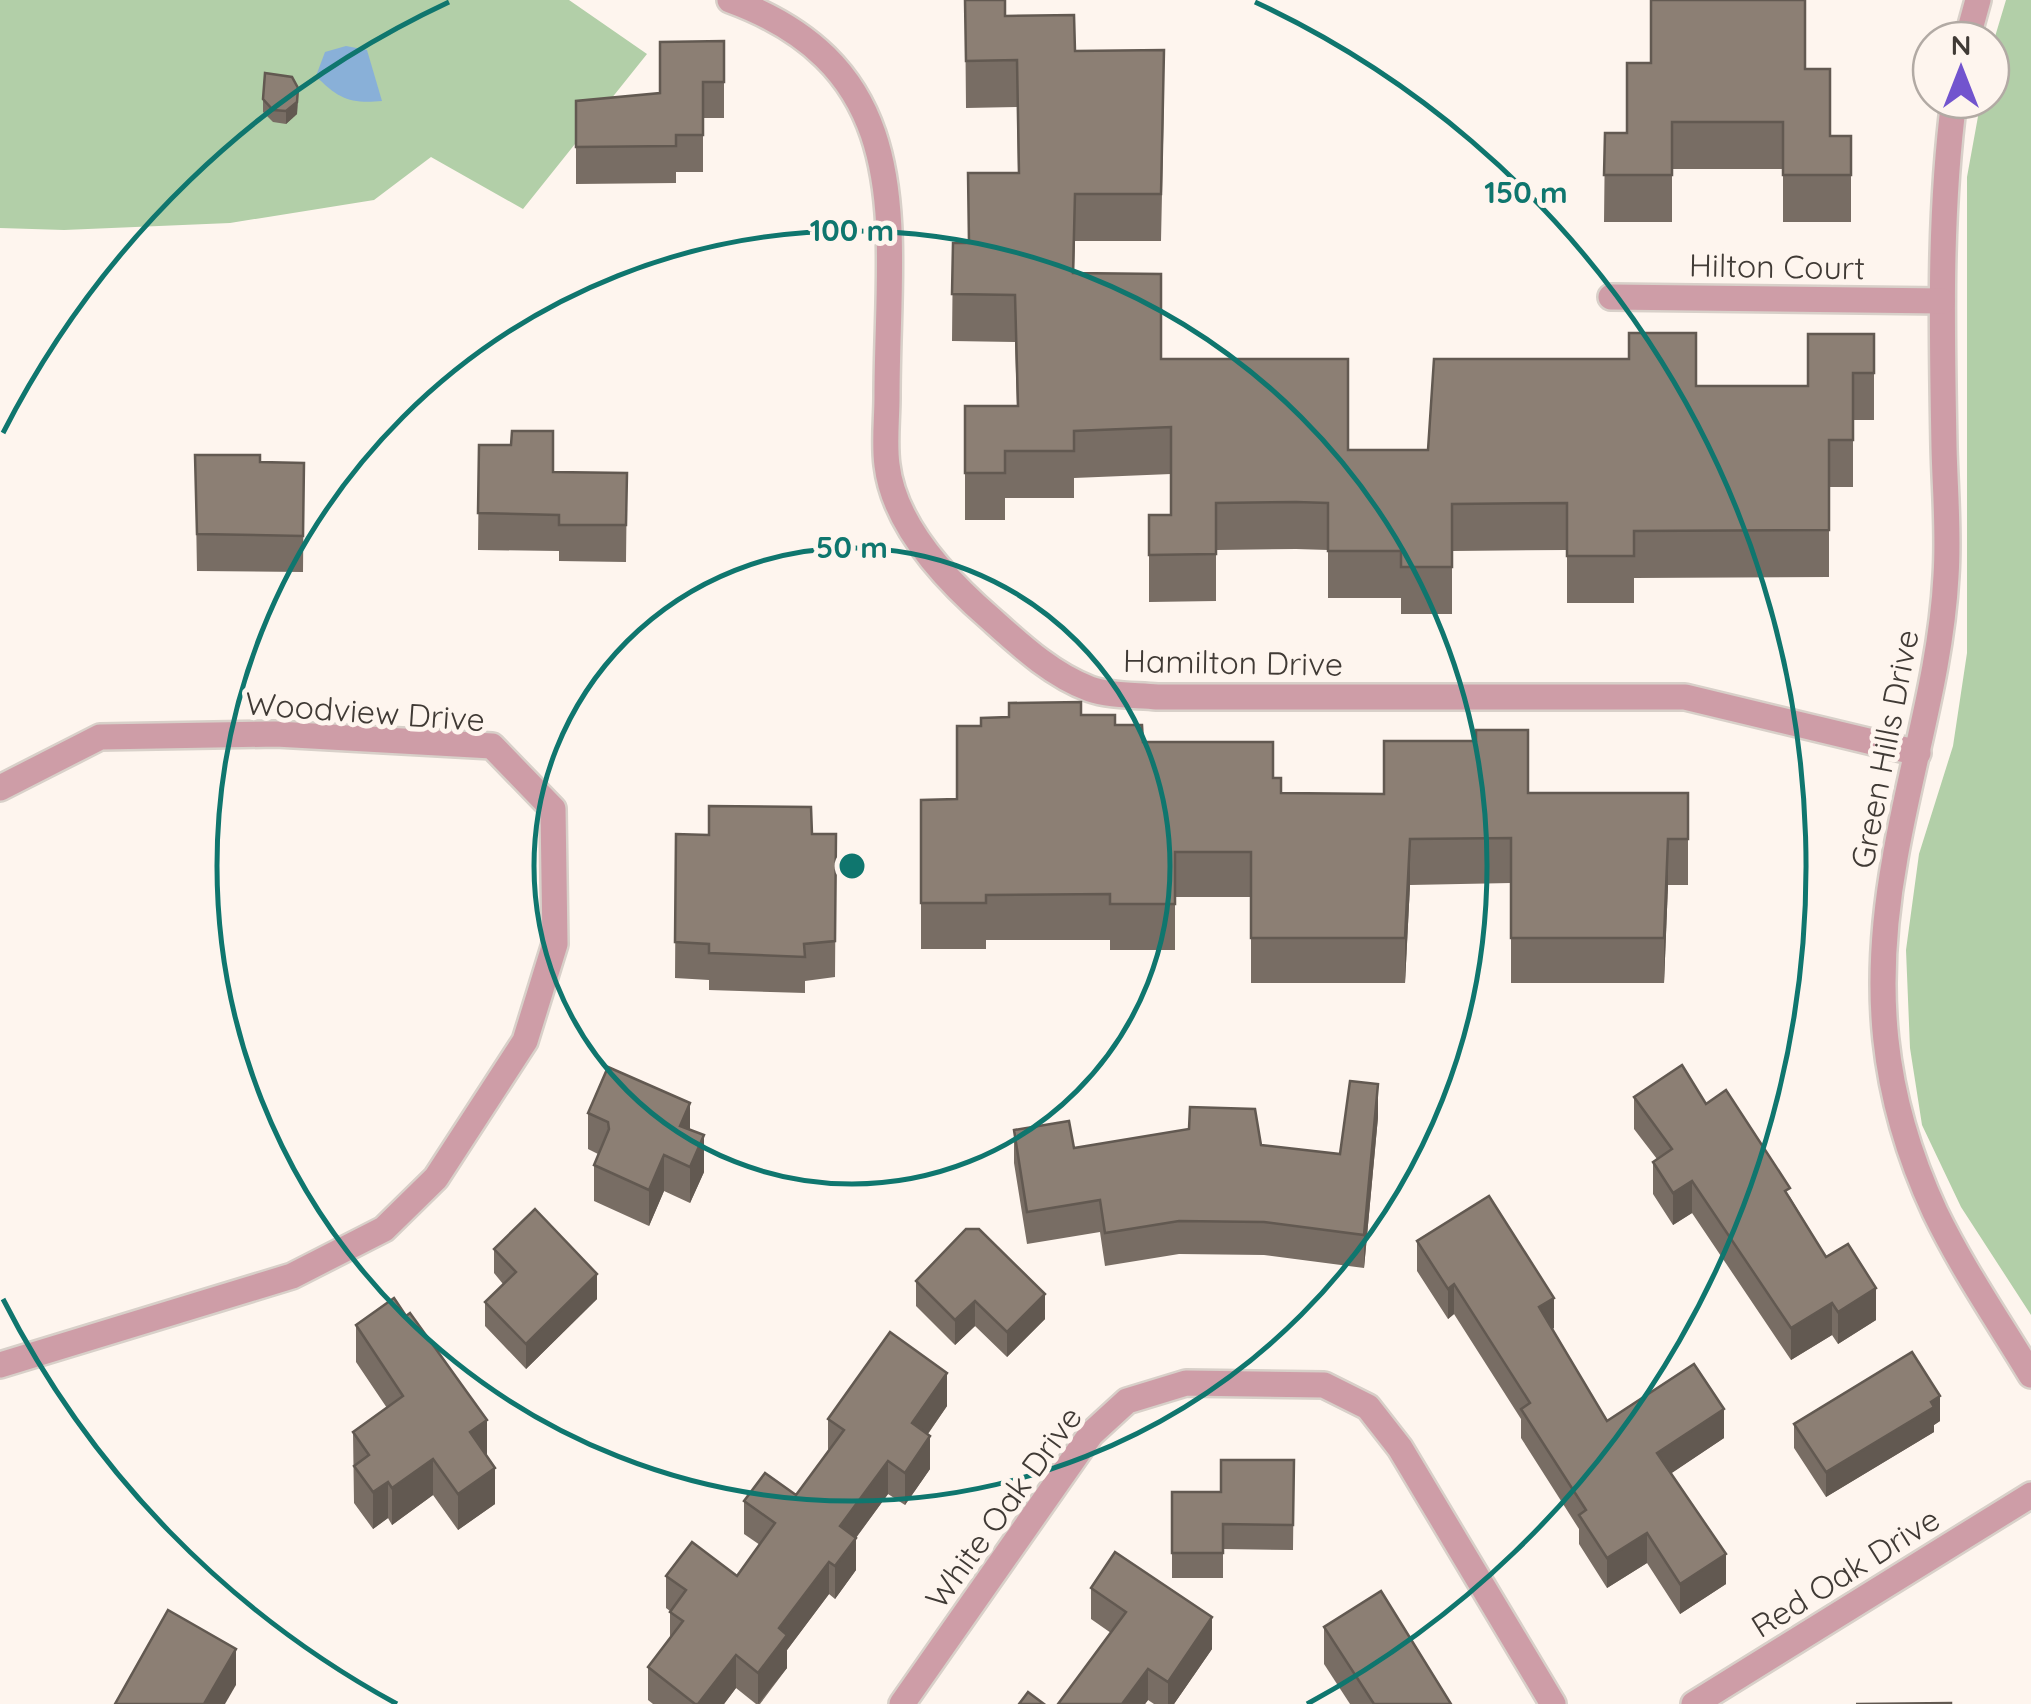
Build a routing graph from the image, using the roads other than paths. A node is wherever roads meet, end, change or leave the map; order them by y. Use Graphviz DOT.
graph roads {
  1 [pos="730,0"];
  2 [pos="1952,120"];
  3 [pos="1611,297"];
  4 [pos="1942,301"];
  5 [pos="1918,753"];
  6 [pos="0,788"];
  7 [pos="0,1364"];
  8 [pos="2031,1375"];
  9 [pos="2031,1495"];
  10 [pos="902,1704"];
  11 [pos="1553,1704"];
  12 [pos="1694,1704"];
  1 -- 5 [label="street, Hamilton Drive"];
  2 -- 4 [label="street, Green Hills Drive"];
  3 -- 4 [label="street, Hilton Court"];
  4 -- 5 [label="street, Green Hills Drive"];
  5 -- 8 [label="street, Green Hills Drive"];
  6 -- 7 [label="street, Woodview Drive"];
  9 -- 12 [label="street, Red Oak Drive"];
  10 -- 11 [label="street, White Oak Drive"];
}
